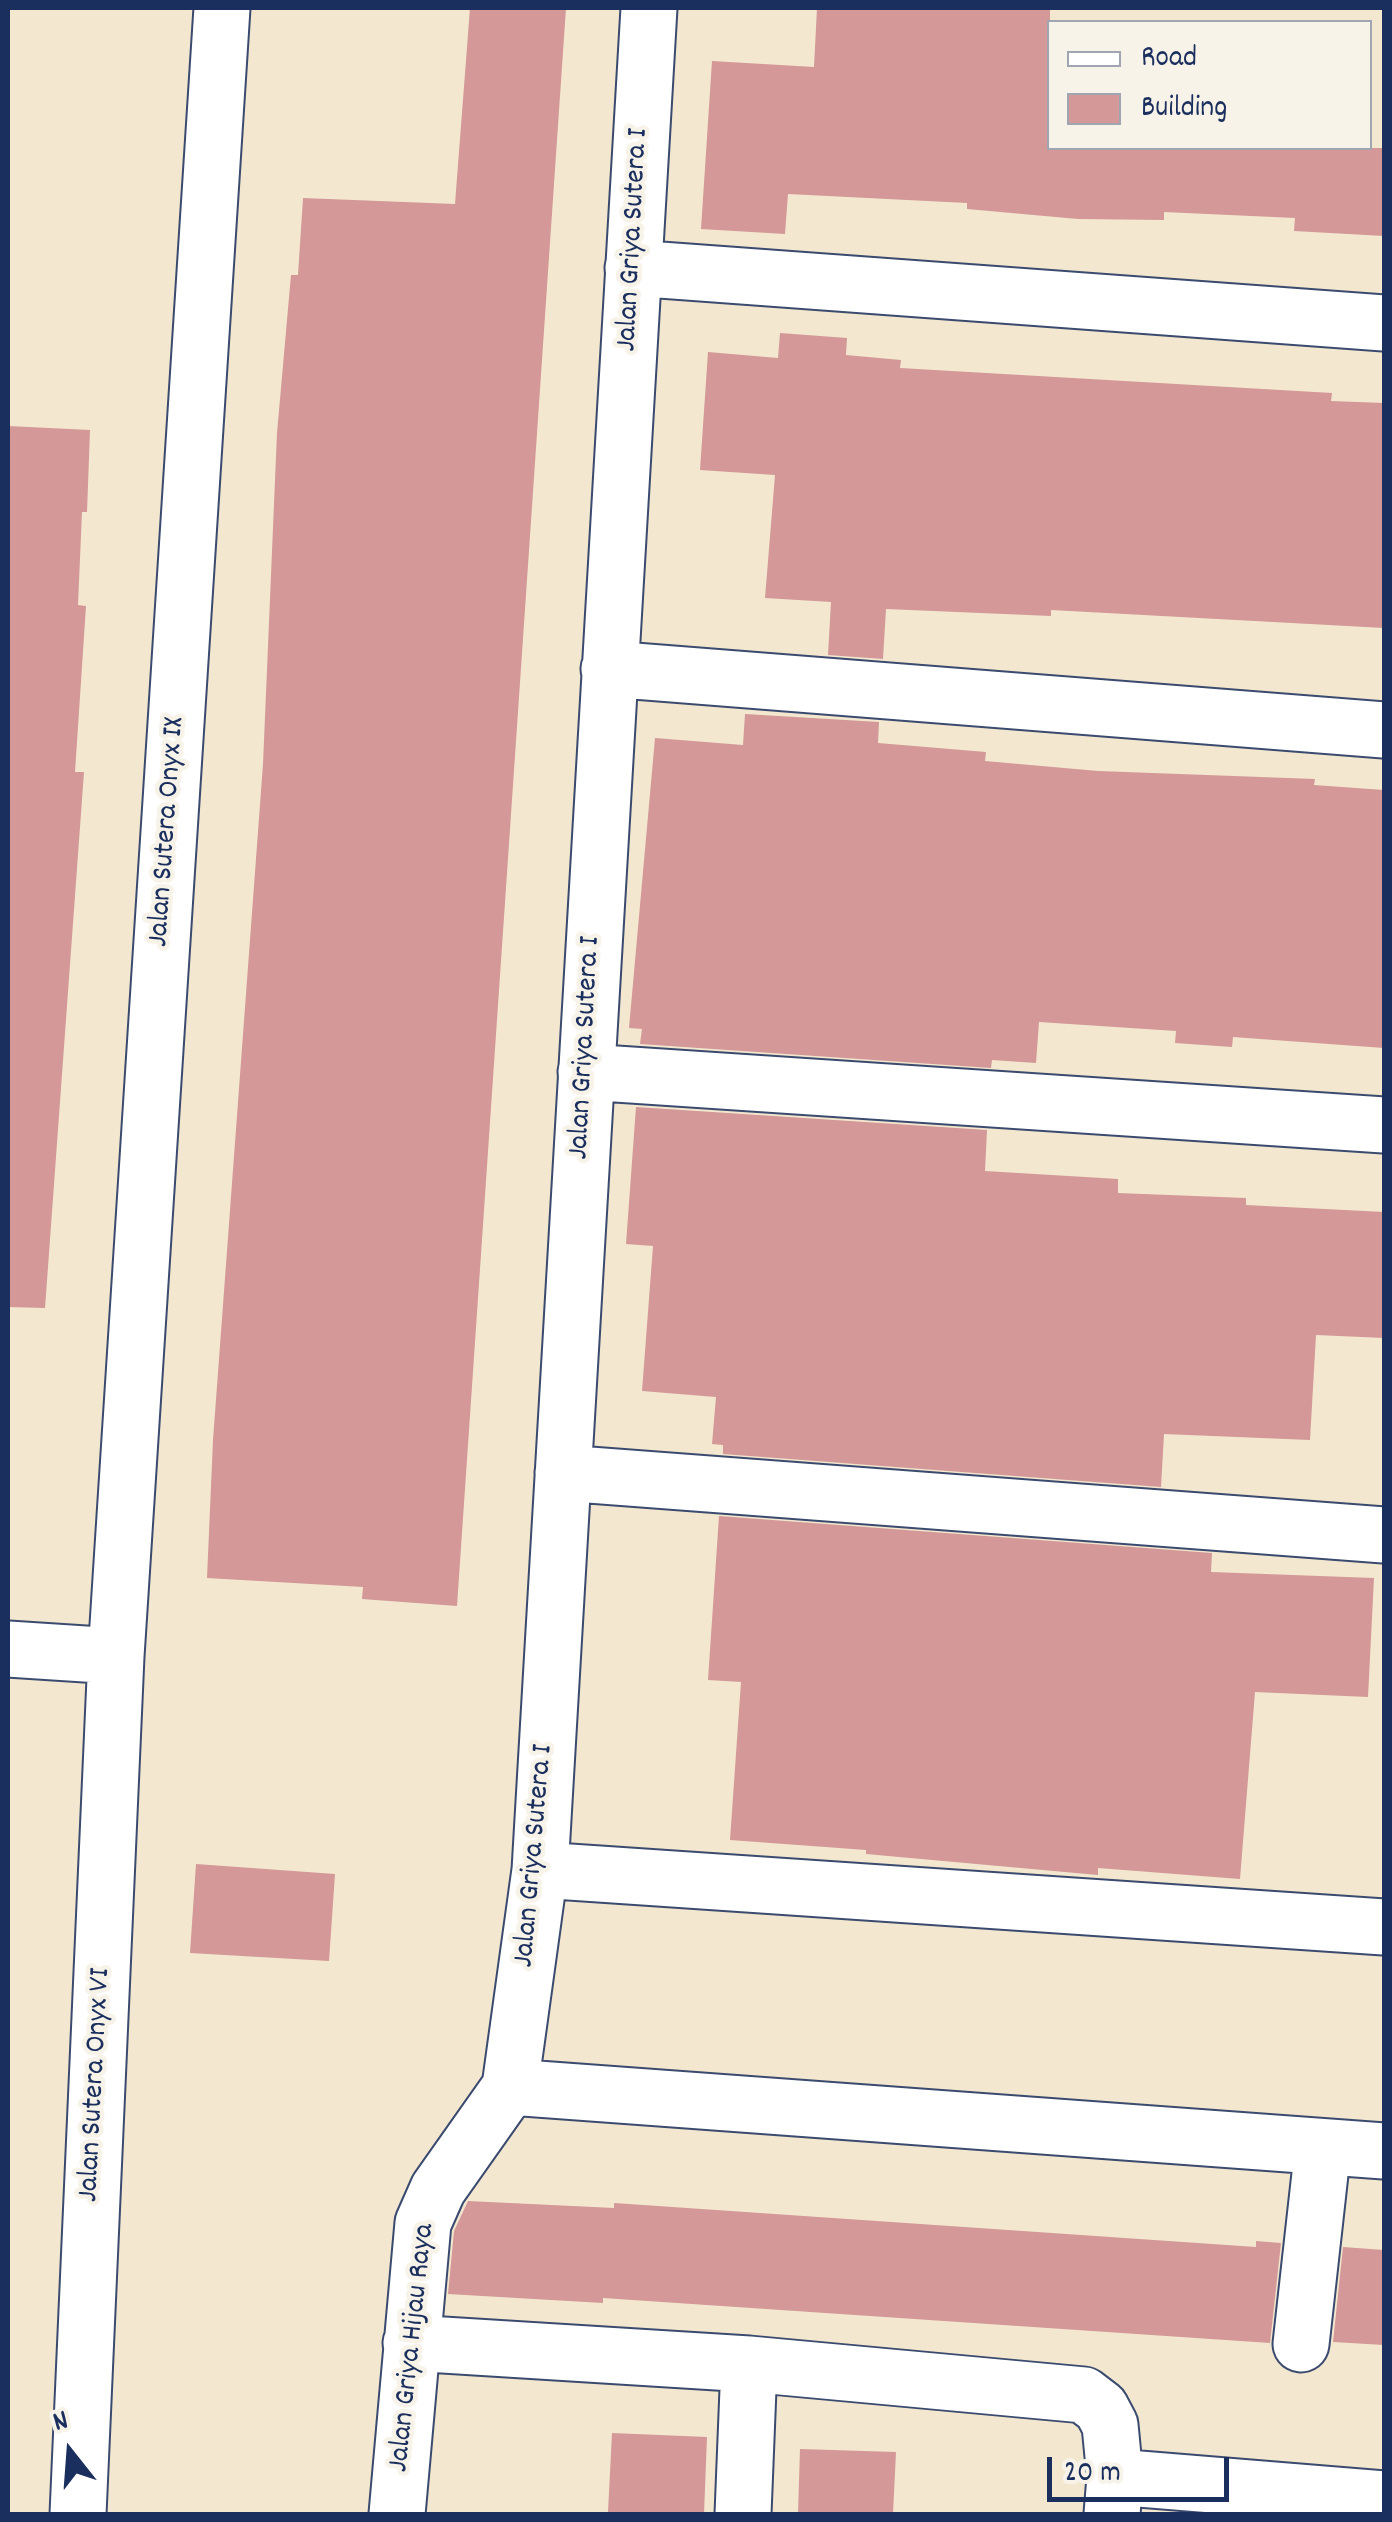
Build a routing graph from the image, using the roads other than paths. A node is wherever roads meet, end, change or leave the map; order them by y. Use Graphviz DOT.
graph roads {
  1 [pos="222,8"];
  2 [pos="649,8"];
  3 [pos="633,268"];
  4 [pos="1384,323"];
  5 [pos="610,668"];
  6 [pos="1384,730"];
  7 [pos="586,1072"];
  8 [pos="1384,1126"];
  9 [pos="564,1473"];
  10 [pos="1384,1535"];
  11 [pos="8,1649"];
  12 [pos="116,1656"];
  13 [pos="540,1870"];
  14 [pos="1384,1927"];
  15 [pos="510,2087"];
  16 [pos="1323,2147"];
  17 [pos="1384,2152"];
  18 [pos="411,2343"];
  19 [pos="1301,2344"];
  20 [pos="749,2364"];
  21 [pos="1114,2496"];
  22 [pos="1384,2499"];
  23 [pos="78,2514"];
  24 [pos="398,2514"];
  25 [pos="743,2514"];
  1 -- 12 [label="street, Jalan Sutera Onyx IX"];
  2 -- 3 [label="street, Jalan Griya Sutera I"];
  3 -- 4 [label="street"];
  3 -- 5 [label="street, Jalan Griya Sutera I"];
  5 -- 6 [label="street"];
  5 -- 7 [label="street, Jalan Griya Sutera I"];
  7 -- 8 [label="street"];
  7 -- 9 [label="street, Jalan Griya Sutera I"];
  9 -- 10 [label="street"];
  9 -- 13 [label="street, Jalan Griya Sutera I"];
  11 -- 12 [label="street"];
  12 -- 23 [label="street, Jalan Sutera Onyx VI"];
  13 -- 14 [label="street"];
  13 -- 15 [label="street, Jalan Griya Sutera I"];
  15 -- 16 [label="street"];
  15 -- 18 [label="street, Jalan Griya Hijau Raya"];
  16 -- 17 [label="street"];
  16 -- 19 [label="street"];
  18 -- 20 [label="street"];
  18 -- 24 [label="street, Jalan Griya Hijau Raya"];
  20 -- 21 [label="street"];
  20 -- 25 [label="street"];
  21 -- 22 [label="street"];
}
